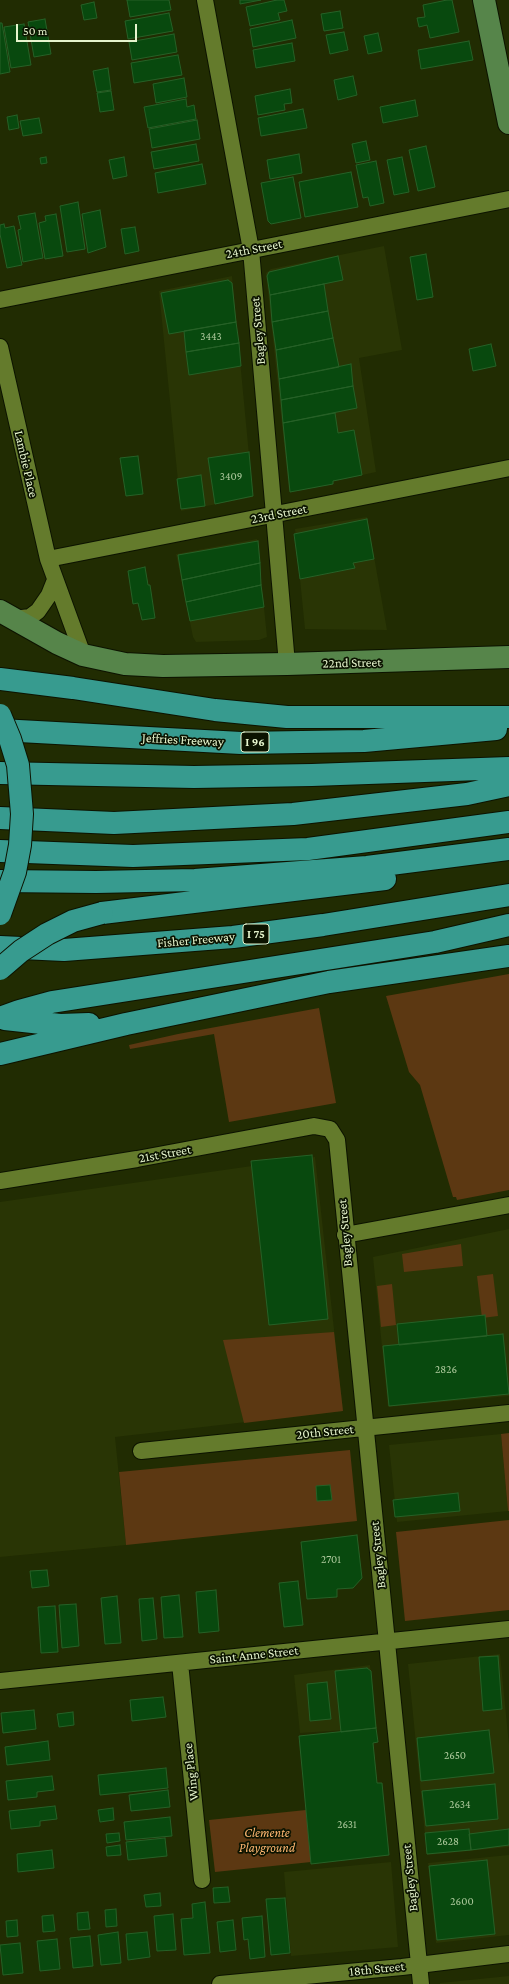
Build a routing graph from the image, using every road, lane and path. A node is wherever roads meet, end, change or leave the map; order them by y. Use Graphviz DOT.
graph roads {
  1 [pos="206,0"];
  2 [pos="484,0"];
  3 [pos="509,123"];
  4 [pos="509,199"];
  5 [pos="251,250"];
  6 [pos="0,300"];
  7 [pos="0,347"];
  8 [pos="509,468"];
  9 [pos="275,515"];
  10 [pos="48,559"];
  11 [pos="55,580"];
  12 [pos="7,615"];
  13 [pos="83,655"];
  14 [pos="509,657"];
  15 [pos="287,664"];
  16 [pos="0,679"];
  17 [pos="0,715"];
  18 [pos="509,717"];
  19 [pos="509,728"];
  20 [pos="0,730"];
  21 [pos="509,768"];
  22 [pos="0,773"];
  23 [pos="509,785"];
  24 [pos="0,818"];
  25 [pos="509,822"];
  26 [pos="509,849"];
  27 [pos="0,851"];
  28 [pos="509,854"];
  29 [pos="0,881"];
  30 [pos="509,895"];
  31 [pos="0,914"];
  32 [pos="509,925"];
  33 [pos="0,947"];
  34 [pos="509,956"];
  35 [pos="0,969"];
  36 [pos="0,1018"];
  37 [pos="126,1024"];
  38 [pos="0,1054"];
  39 [pos="330,1129"];
  40 [pos="0,1181"];
  41 [pos="509,1205"];
  42 [pos="346,1235"];
  43 [pos="509,1413"];
  44 [pos="366,1428"];
  45 [pos="141,1451"];
  46 [pos="509,1629"];
  47 [pos="387,1642"];
  48 [pos="180,1663"];
  49 [pos="0,1681"];
  50 [pos="202,1880"];
  51 [pos="509,1954"];
  52 [pos="418,1964"];
  53 [pos="220,1984"];
  54 [pos="421,1984"];
  1 -- 5 [label="street, Bagley Street"];
  2 -- 3 [label="street"];
  4 -- 5 [label="street, 24th Street"];
  5 -- 6 [label="street, 24th Street"];
  5 -- 9 [label="street, Bagley Street"];
  7 -- 10 [label="street, Lambie Place"];
  8 -- 9 [label="street, 23rd Street"];
  9 -- 10 [label="street, 23rd Street"];
  9 -- 15 [label="street, Bagley Street"];
  10 -- 11 [label="street, Lambie Place"];
  11 -- 12 [label="street"];
  11 -- 13 [label="street, Lambie Place"];
  12 -- 13 [label="street, 22nd Street"];
  13 -- 15 [label="street, 22nd Street"];
  14 -- 15 [label="street, 22nd Street"];
  16 -- 18 [label="highway"];
  17 -- 31 [label="highway, bridge"];
  19 -- 20 [label="highway, Jeffries Freeway / I 96"];
  21 -- 22 [label="highway"];
  23 -- 24 [label="highway"];
  25 -- 27 [label="highway"];
  26 -- 29 [label="highway"];
  28 -- 35 [label="highway, bridge"];
  30 -- 33 [label="highway, Fisher Freeway / I 75"];
  32 -- 36 [label="highway"];
  34 -- 37 [label="highway"];
  36 -- 37 [label="highway"];
  37 -- 38 [label="highway"];
  39 -- 40 [label="street, 21st Street"];
  39 -- 42 [label="street, Bagley Street"];
  41 -- 42 [label="street"];
  42 -- 44 [label="street, Bagley Street"];
  43 -- 44 [label="street, 20th Street"];
  44 -- 45 [label="street, 20th Street"];
  44 -- 47 [label="street, Bagley Street"];
  46 -- 47 [label="street, Saint Anne Street"];
  47 -- 48 [label="street, Saint Anne Street"];
  47 -- 52 [label="street, Bagley Street"];
  48 -- 49 [label="street, Saint Anne Street"];
  48 -- 50 [label="street, Wing Place"];
  51 -- 52 [label="street, 18th Street"];
  52 -- 53 [label="street, 18th Street"];
  52 -- 54 [label="street, Bagley Street"];
}
